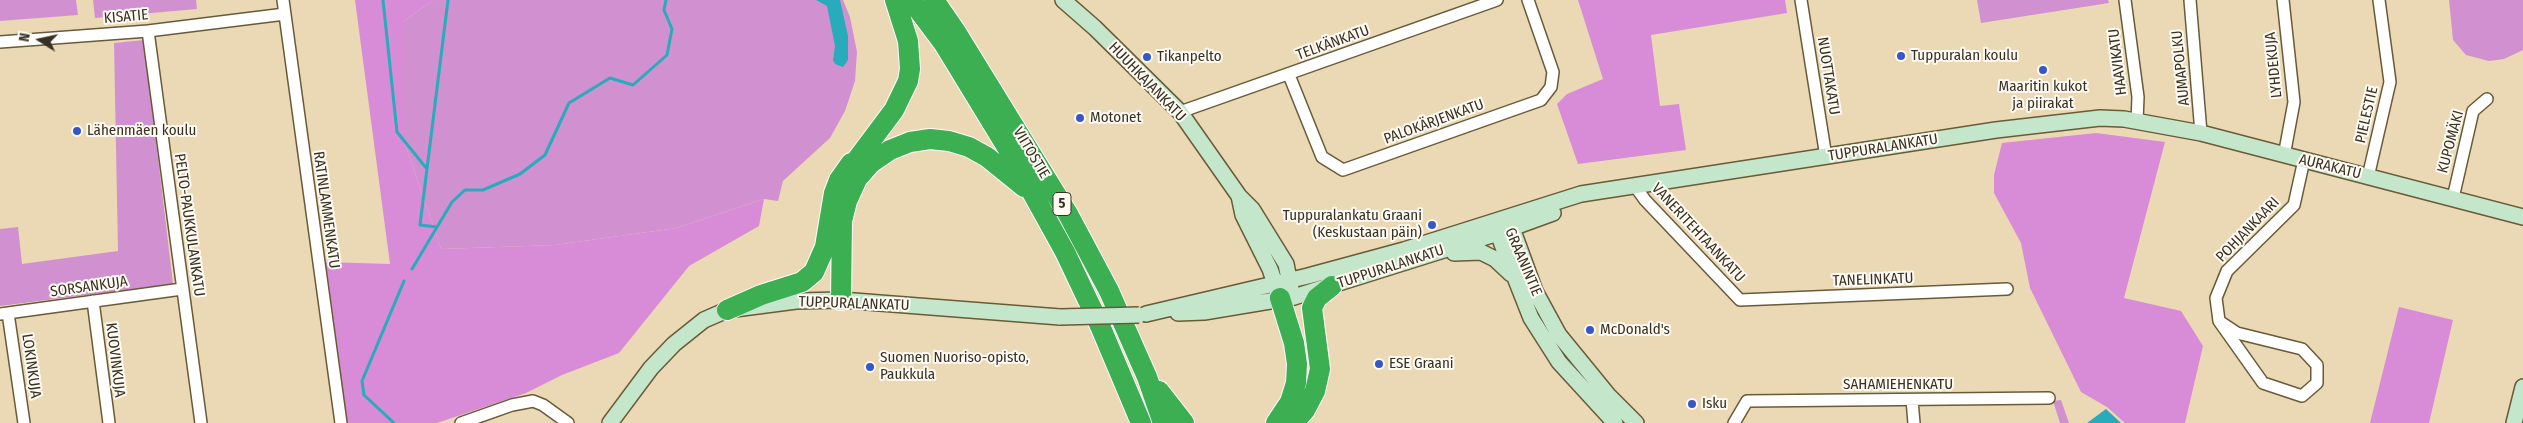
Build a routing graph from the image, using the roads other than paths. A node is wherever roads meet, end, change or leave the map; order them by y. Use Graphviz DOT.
graph roads {
  1 [pos="283,0"];
  2 [pos="895,0"];
  3 [pos="911,0"];
  4 [pos="934,0"];
  5 [pos="1063,0"];
  6 [pos="1497,0"];
  7 [pos="1528,0"];
  8 [pos="1801,0"];
  9 [pos="2125,0"];
  10 [pos="2190,0"];
  11 [pos="2283,0"];
  12 [pos="2379,0"];
  13 [pos="285,14"];
  14 [pos="148,31"];
  15 [pos="0,42"];
  16 [pos="1289,75"];
  17 [pos="2487,99"];
  18 [pos="1180,112"];
  19 [pos="2137,121"];
  20 [pos="2201,133"];
  21 [pos="871,141"];
  22 [pos="2284,156"];
  23 [pos="1826,157"];
  24 [pos="2304,160"];
  25 [pos="2368,177"];
  26 [pos="1632,186"];
  27 [pos="1033,195"];
  28 [pos="2453,198"];
  29 [pos="2523,217"];
  30 [pos="1504,227"];
  31 [pos="1425,256"];
  32 [pos="1513,276"];
  33 [pos="1332,286"];
  34 [pos="182,289"];
  35 [pos="1285,290"];
  36 [pos="2007,290"];
  37 [pos="834,300"];
  38 [pos="1740,300"];
  39 [pos="93,301"];
  40 [pos="727,310"];
  41 [pos="4,314"];
  42 [pos="2219,321"];
  43 [pos="1147,377"];
  44 [pos="2523,387"];
  45 [pos="2050,398"];
  46 [pos="1912,400"];
  47 [pos="24,423"];
  48 [pos="108,423"];
  49 [pos="200,423"];
  50 [pos="342,423"];
  51 [pos="461,423"];
  52 [pos="568,423"];
  53 [pos="610,423"];
  54 [pos="1141,423"];
  55 [pos="1163,423"];
  56 [pos="1184,423"];
  57 [pos="1276,423"];
  58 [pos="1293,423"];
  59 [pos="1615,423"];
  60 [pos="1636,423"];
  61 [pos="1734,423"];
  62 [pos="1914,423"];
  63 [pos="2514,423"];
  1 -- 13 [label="street, RATINLAMMENKATU"];
  2 -- 21 [label="highway"];
  3 -- 27 [label="highway, VIITOSTIE / 5"];
  4 -- 43 [label="highway, VIITOSTIE / 5"];
  5 -- 18 [label="street, HUUHKAJANKATU"];
  6 -- 16 [label="street, TELKÄNKATU"];
  7 -- 16 [label="street, PALOKÄRJENKATU"];
  8 -- 23 [label="street, NUOTTAKATU"];
  9 -- 19 [label="street, HAAVIKATU"];
  10 -- 20 [label="street, AUMAPOLKU"];
  11 -- 22 [label="street, LYHDEKUJA"];
  12 -- 25 [label="street, PIELESTIE"];
  13 -- 14 [label="street, KISATIE"];
  13 -- 50 [label="street, RATINLAMMENKATU"];
  14 -- 15 [label="street, KISATIE"];
  14 -- 34 [label="street, PELTO-PAUKKULANKATU"];
  16 -- 18 [label="street, TELKÄNKATU"];
  17 -- 28 [label="street, KUPOMÄKI"];
  18 -- 35 [label="street, HUUHKAJANKATU"];
  19 -- 20 [label="street, AURAKATU"];
  19 -- 23 [label="street, TUPPURALANKATU"];
  20 -- 22 [label="street, AURAKATU"];
  21 -- 37 [label="highway"];
  21 -- 40 [label="highway"];
  22 -- 24 [label="street, AURAKATU"];
  23 -- 26 [label="street, TUPPURALANKATU"];
  24 -- 25 [label="street, AURAKATU"];
  24 -- 42 [label="street, POHJANKAARI"];
  25 -- 28 [label="street, AURAKATU"];
  26 -- 30 [label="street, TUPPURALANKATU"];
  26 -- 38 [label="street, VANERITEHTAANKATU"];
  27 -- 37 [label="highway"];
  27 -- 54 [label="highway, VIITOSTIE / 5"];
  28 -- 29 [label="street, AURAKATU"];
  30 -- 31 [label="street, TUPPURALANKATU"];
  30 -- 32 [label="street, GRAANINTIE"];
  30 -- 35 [label="street, TUPPURALANKATU"];
  30 -- 60 [label="street, GRAANINTIE"];
  31 -- 32 [label="street"];
  31 -- 33 [label="street, TUPPURALANKATU"];
  32 -- 59 [label="street, GRAANINTIE"];
  33 -- 35 [label="street, TUPPURALANKATU"];
  33 -- 58 [label="highway"];
  34 -- 39 [label="street, SORSANKUJA"];
  34 -- 49 [label="street, PELTO-PAUKKULANKATU"];
  35 -- 37 [label="street, TUPPURALANKATU, bridge"];
  35 -- 57 [label="highway"];
  35 -- 58 [label="highway"];
  36 -- 38 [label="street, TANELINKATU"];
  37 -- 40 [label="street, TUPPURALANKATU"];
  39 -- 41 [label="street, SORSANKUJA"];
  39 -- 48 [label="street, KUOVINKUJA"];
  40 -- 53 [label="street, TUPPURALANKATU"];
  41 -- 47 [label="street, LOKINKUJA"];
  42 -- 42 [label="street, POHJANKAARI"];
  43 -- 55 [label="highway, VIITOSTIE / 5"];
  43 -- 56 [label="highway"];
  44 -- 63 [label="street"];
  45 -- 46 [label="street, SAHAMIEHENKATU"];
  46 -- 61 [label="street, SAHAMIEHENKATU"];
  46 -- 62 [label="street"];
  51 -- 52 [label="street"];
}
